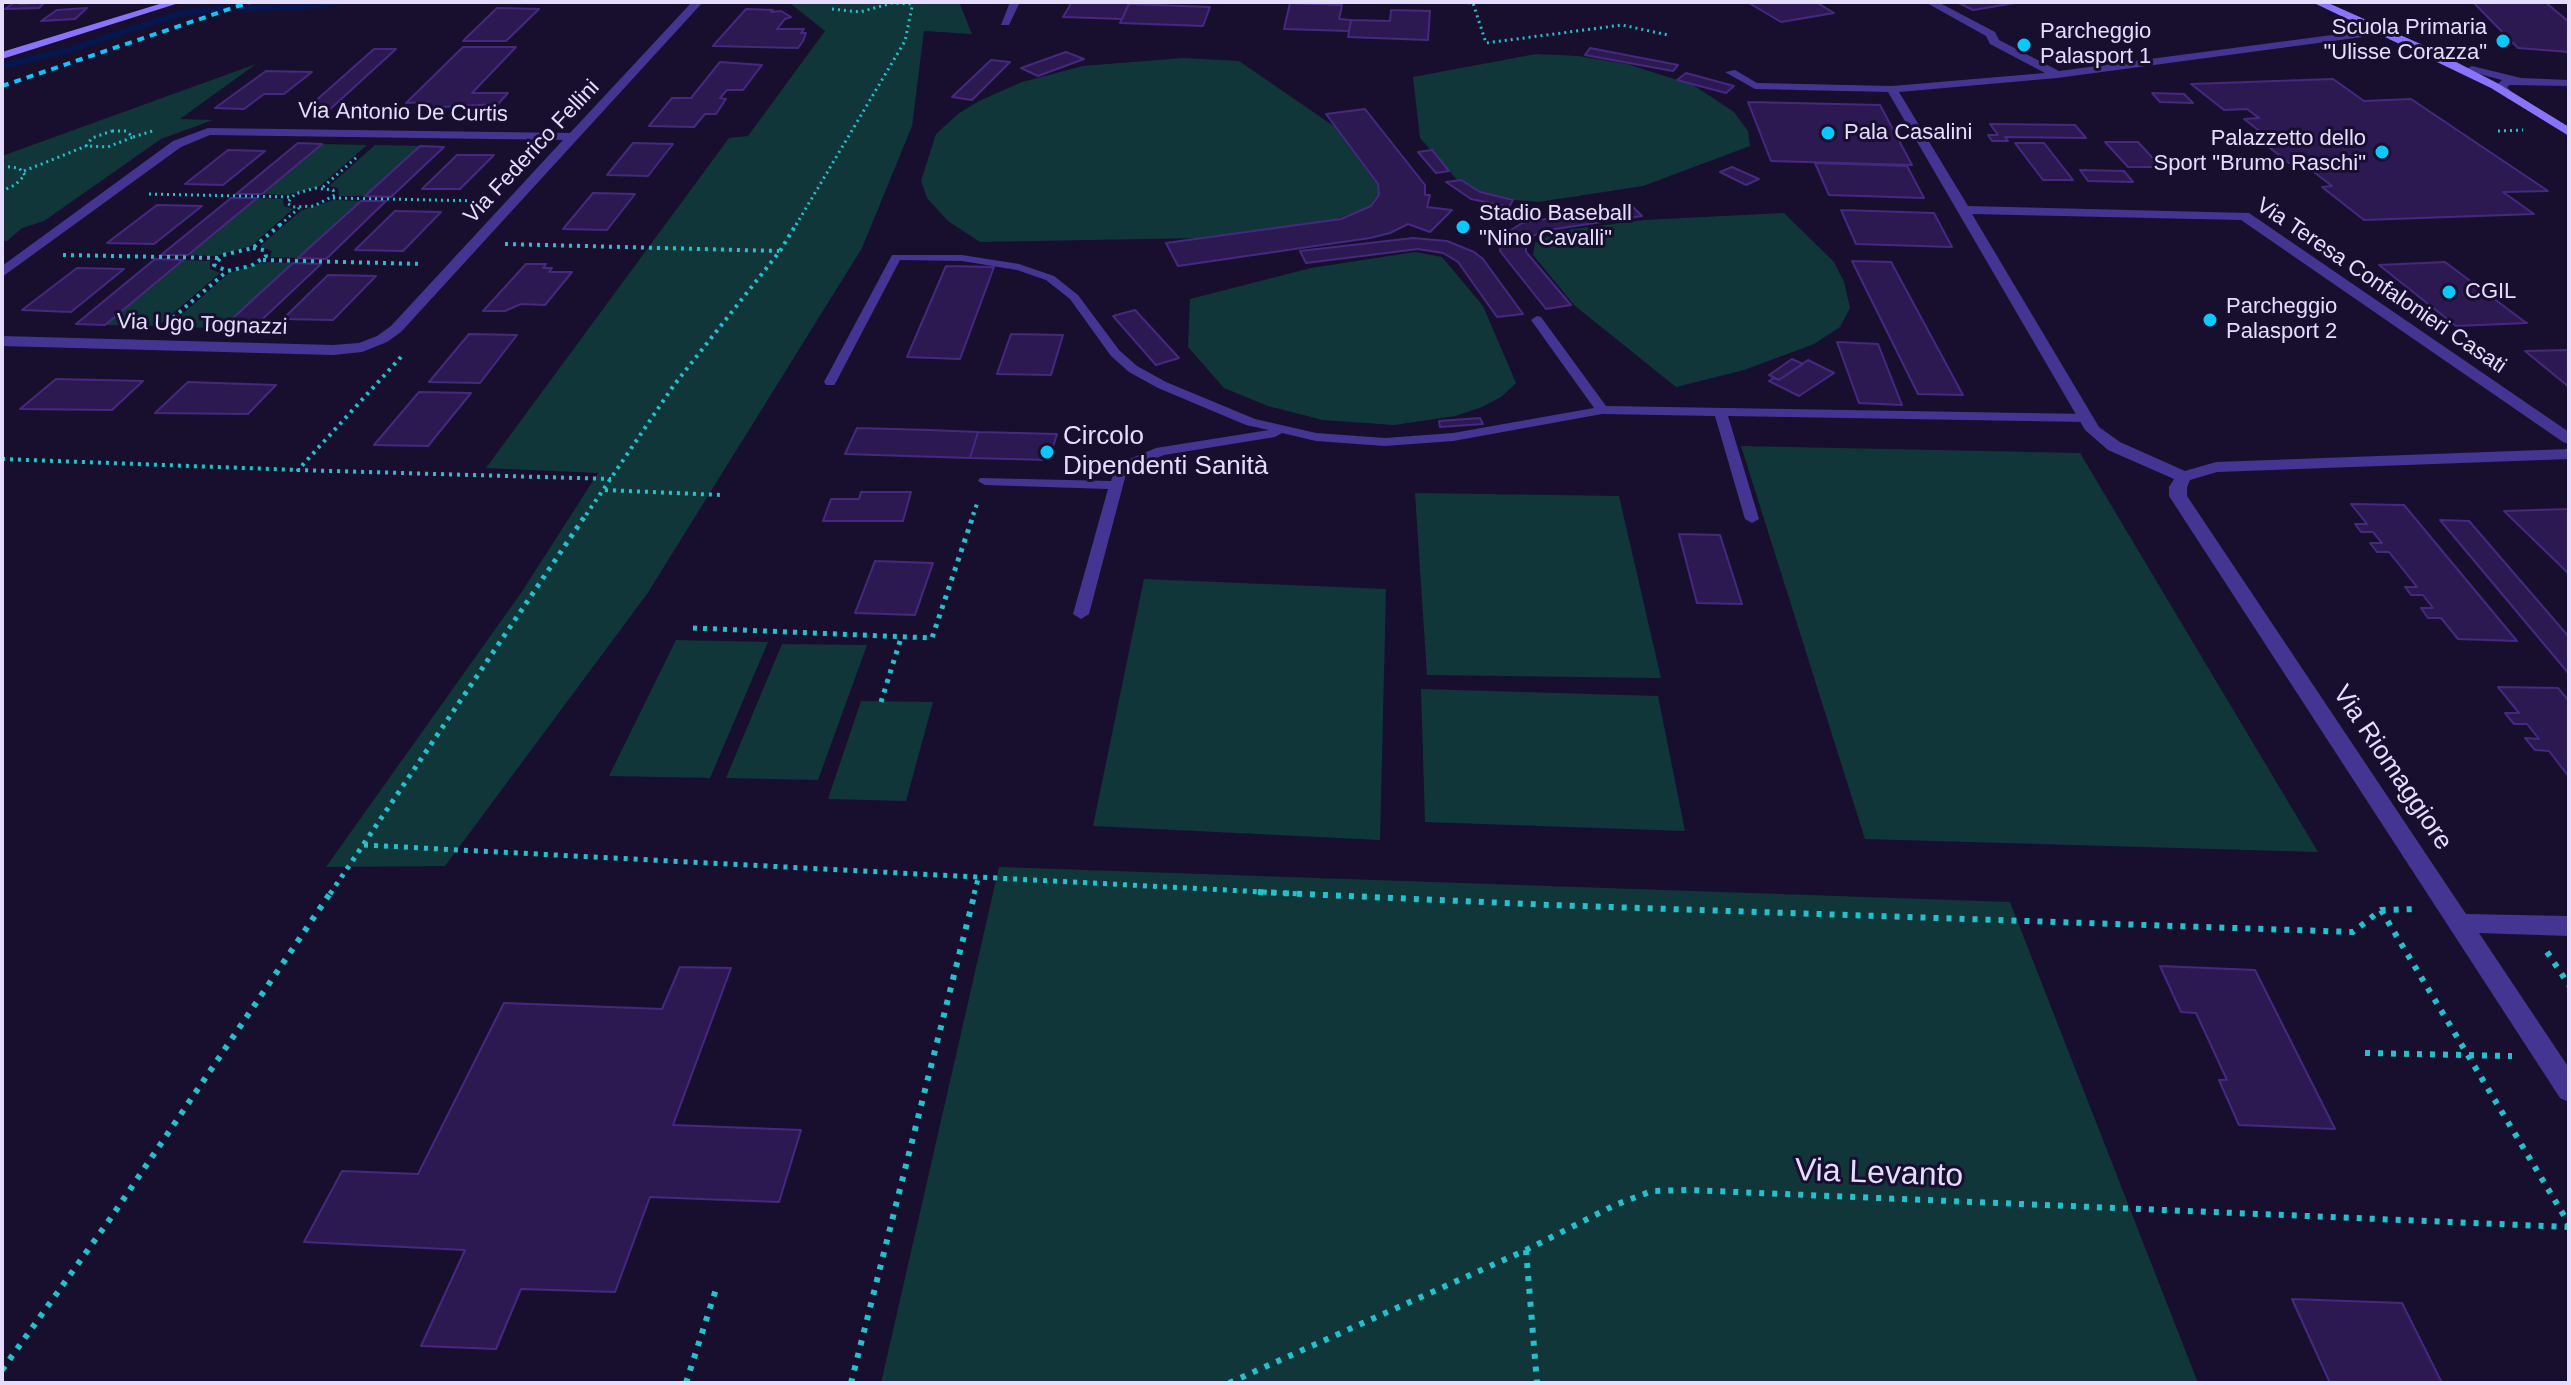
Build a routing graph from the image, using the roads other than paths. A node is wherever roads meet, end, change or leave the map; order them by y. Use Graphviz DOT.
graph roads {
  1 [pos="177,2"];
  2 [pos="698,2"];
  3 [pos="1015,2"];
  4 [pos="1930,2"];
  5 [pos="2317,2"];
  6 [pos="2338,2"];
  7 [pos="1005,23"];
  8 [pos="2385,31"];
  9 [pos="2,56"];
  10 [pos="2472,69"];
  11 [pos="1731,72"];
  12 [pos="2057,75"];
  13 [pos="2521,80"];
  14 [pos="2569,83"];
  15 [pos="1892,89"];
  16 [pos="2503,92"];
  17 [pos="2569,132"];
  18 [pos="573,137"];
  19 [pos="1963,210"];
  20 [pos="2,273"];
  21 [pos="1537,320"];
  22 [pos="396,329"];
  23 [pos="2,341"];
  24 [pos="830,382"];
  25 [pos="1602,410"];
  26 [pos="1720,410"];
  27 [pos="2086,418"];
  28 [pos="1285,432"];
  29 [pos="2569,439"];
  30 [pos="2569,454"];
  31 [pos="2184,477"];
  32 [pos="985,481"];
  33 [pos="1116,485"];
  34 [pos="1752,519"];
  35 [pos="1081,614"];
  36 [pos="2455,915"];
  37 [pos="2569,926"];
  38 [pos="2569,1090"];
  1 -- 9 [label="main road"];
  2 -- 18 [label="street, Via Federico Fellini"];
  3 -- 7 [label="street"];
  4 -- 12 [label="street"];
  5 -- 8 [label="main road"];
  6 -- 10 [label="main road"];
  8 -- 12 [label="street"];
  8 -- 16 [label="main road"];
  10 -- 13 [label="street"];
  10 -- 16 [label="main road"];
  11 -- 15 [label="street"];
  12 -- 15 [label="street"];
  13 -- 14 [label="street"];
  13 -- 16 [label="street"];
  15 -- 19 [label="street"];
  16 -- 17 [label="main road"];
  18 -- 20 [label="street, Via Antonio De Curtis"];
  18 -- 22 [label="street, Via Federico Fellini"];
  19 -- 27 [label="street"];
  19 -- 29 [label="street, Via Teresa Confalonieri Casati"];
  21 -- 25 [label="lane"];
  22 -- 23 [label="street, Via Ugo Tognazzi"];
  24 -- 28 [label="lane"];
  25 -- 26 [label="lane"];
  25 -- 28 [label="lane"];
  26 -- 27 [label="lane"];
  26 -- 34 [label="lane"];
  27 -- 31 [label="street"];
  28 -- 33 [label="lane"];
  30 -- 31 [label="street"];
  31 -- 36 [label="street, Via Riomaggiore"];
  32 -- 33 [label="lane"];
  33 -- 35 [label="lane"];
  36 -- 37 [label="street"];
  36 -- 38 [label="street, Via Riomaggiore"];
}
